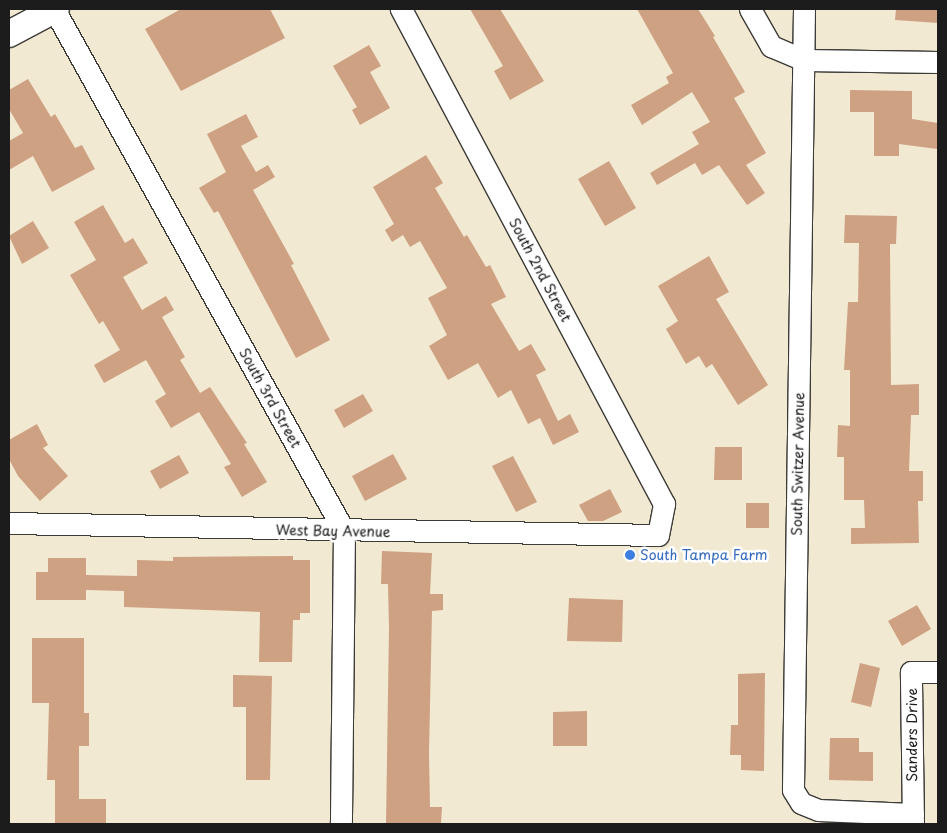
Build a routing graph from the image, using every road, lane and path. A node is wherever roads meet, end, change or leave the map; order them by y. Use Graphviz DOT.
graph roads {
  1 [pos="55,9"];
  2 [pos="401,9"];
  3 [pos="750,9"];
  4 [pos="804,9"];
  5 [pos="9,34"];
  6 [pos="804,60"];
  7 [pos="938,62"];
  8 [pos="9,523"];
  9 [pos="344,531"];
  10 [pos="658,535"];
  11 [pos="938,672"];
  12 [pos="913,819"];
  13 [pos="341,824"];
  1 -- 5 [label="street"];
  1 -- 9 [label="street, South 3rd Street"];
  2 -- 10 [label="street, South 2nd Street"];
  3 -- 6 [label="street"];
  4 -- 6 [label="street, South Switzer Avenue"];
  6 -- 7 [label="street"];
  6 -- 12 [label="street, South Switzer Avenue"];
  8 -- 9 [label="street, West Bay Avenue"];
  9 -- 10 [label="street, West Bay Avenue"];
  9 -- 13 [label="street, South 3rd Street"];
  11 -- 12 [label="street, Sanders Drive"];
}
